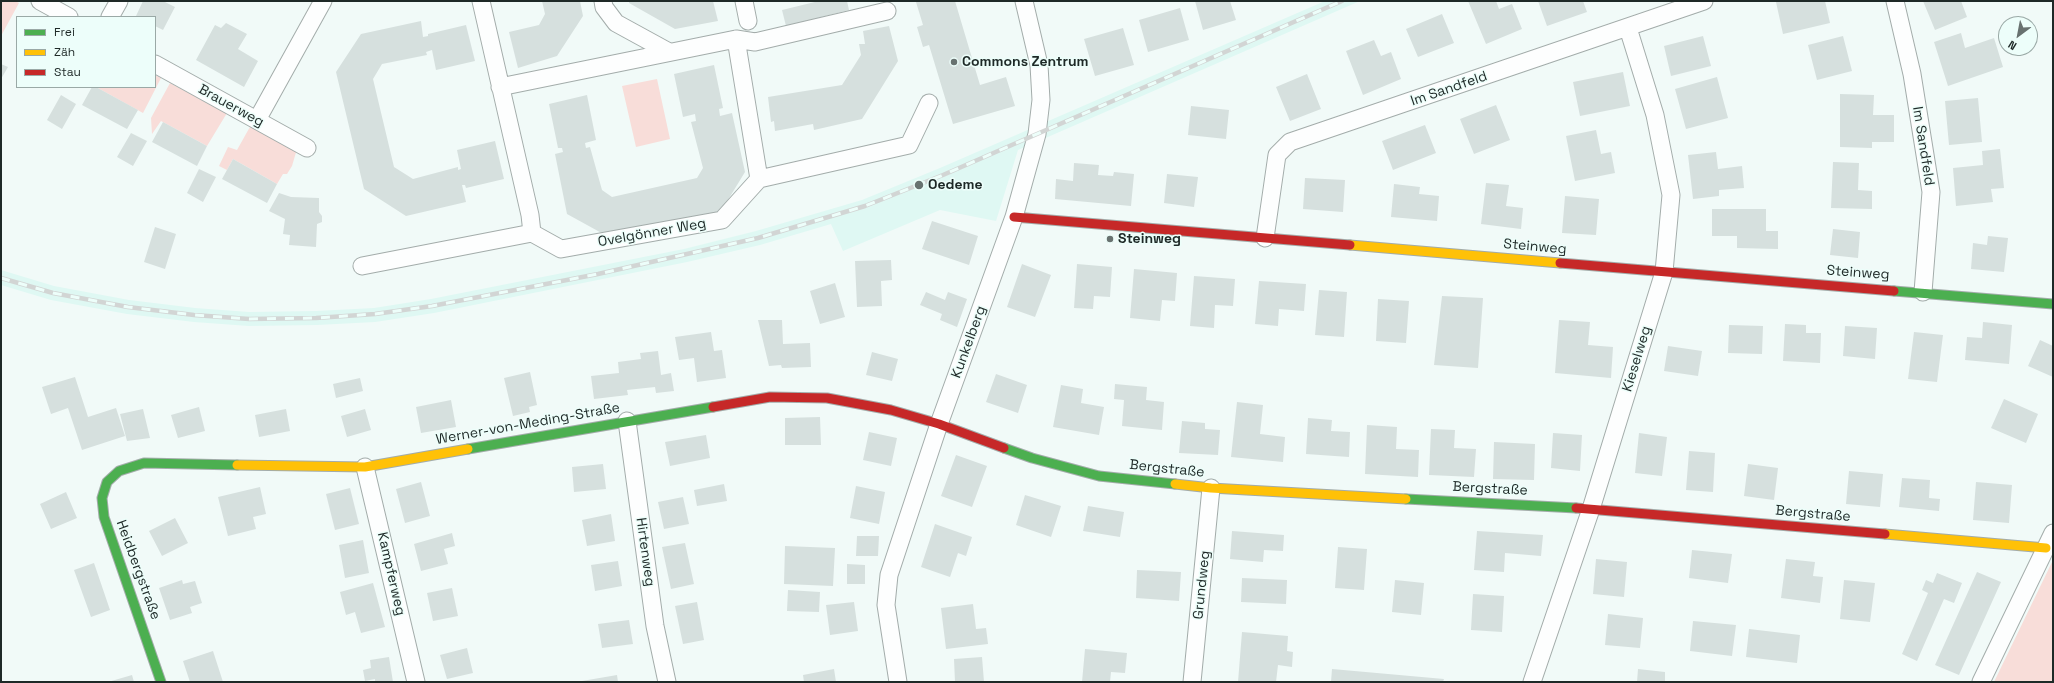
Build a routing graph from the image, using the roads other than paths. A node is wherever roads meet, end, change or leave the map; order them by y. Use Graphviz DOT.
graph roads {
  1 [pos="40,1"];
  2 [pos="119,1"];
  3 [pos="323,1"];
  4 [pos="481,1"];
  5 [pos="603,1"];
  6 [pos="744,1"];
  7 [pos="1024,1"];
  8 [pos="1704,1"];
  9 [pos="1895,1"];
  10 [pos="886,11"];
  11 [pos="67,16"];
  12 [pos="111,16"];
  13 [pos="748,21"];
  14 [pos="1628,28"];
  15 [pos="736,39"];
  16 [pos="669,52"];
  17 [pos="156,65"];
  18 [pos="500,87"];
  19 [pos="929,104"];
  20 [pos="257,120"];
  21 [pos="307,148"];
  22 [pos="759,179"];
  23 [pos="1014,217"];
  24 [pos="532,233"];
  25 [pos="1265,238"];
  26 [pos="362,266"];
  27 [pos="1664,272"];
  28 [pos="1923,292"];
  29 [pos="2053,304"];
  30 [pos="627,421"];
  31 [pos="939,424"];
  32 [pos="365,467"];
  33 [pos="119,471"];
  34 [pos="1211,488"];
  35 [pos="1591,509"];
  36 [pos="2050,541"];
  37 [pos="161,682"];
  38 [pos="416,682"];
  39 [pos="666,682"];
  40 [pos="898,682"];
  41 [pos="1192,682"];
  42 [pos="1532,682"];
  43 [pos="1981,682"];
  1 -- 11 [label="street"];
  2 -- 12 [label="street"];
  3 -- 20 [label="street"];
  4 -- 18 [label="street"];
  5 -- 16 [label="street"];
  6 -- 13 [label="street"];
  7 -- 23 [label="street, Kunkelberg"];
  8 -- 14 [label="street, Im Sandfeld"];
  9 -- 28 [label="street, Im Sandfeld"];
  10 -- 15 [label="street"];
  14 -- 25 [label="street, Im Sandfeld"];
  14 -- 27 [label="street, Kieselweg"];
  15 -- 16 [label="street"];
  15 -- 22 [label="street"];
  16 -- 18 [label="street"];
  17 -- 20 [label="street, Brauerweg"];
  18 -- 24 [label="street"];
  19 -- 22 [label="street"];
  20 -- 21 [label="street, Brauerweg"];
  22 -- 24 [label="street, Ovelgönner Weg"];
  23 -- 25 [label="street, Steinweg"];
  23 -- 31 [label="street, Kunkelberg"];
  24 -- 26 [label="street"];
  25 -- 27 [label="street, Steinweg"];
  27 -- 28 [label="street, Steinweg"];
  27 -- 35 [label="street, Kieselweg"];
  28 -- 29 [label="street, Steinweg"];
  30 -- 31 [label="street, Werner-von-Meding-Straße"];
  30 -- 32 [label="street, Werner-von-Meding-Straße"];
  30 -- 39 [label="street, Hirtenweg"];
  31 -- 34 [label="street, Bergstraße"];
  31 -- 40 [label="street, Kunkelberg"];
  32 -- 33 [label="street, Werner-von-Meding-Straße"];
  32 -- 38 [label="street, Kampferweg"];
  33 -- 37 [label="street, Heidbergstraße"];
  34 -- 35 [label="street, Bergstraße"];
  34 -- 41 [label="street, Grundweg"];
  35 -- 36 [label="street, Bergstraße"];
  35 -- 42 [label="street, Kieselweg"];
  36 -- 43 [label="street"];
}
